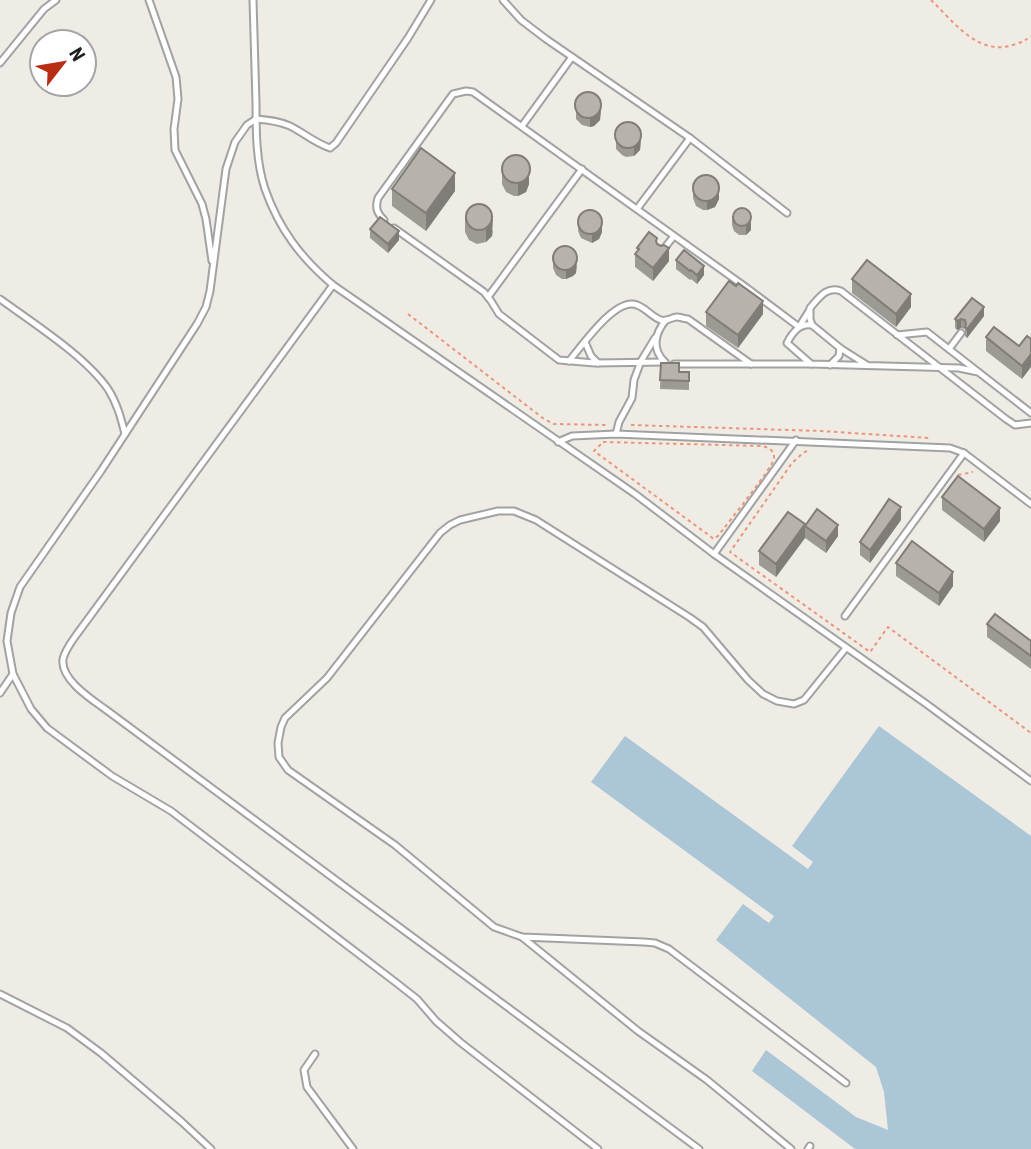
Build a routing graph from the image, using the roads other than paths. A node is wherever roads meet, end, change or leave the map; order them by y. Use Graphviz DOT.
graph roads {
  1 [pos="56,0"];
  2 [pos="149,0"];
  3 [pos="253,0"];
  4 [pos="431,0"];
  5 [pos="503,0"];
  6 [pos="572,57"];
  7 [pos="0,63"];
  8 [pos="256,119"];
  9 [pos="522,125"];
  10 [pos="690,138"];
  11 [pos="582,169"];
  12 [pos="638,209"];
  13 [pos="787,212"];
  14 [pos="674,236"];
  15 [pos="660,254"];
  16 [pos="213,268"];
  17 [pos="333,285"];
  18 [pos="488,297"];
  19 [pos="0,299"];
  20 [pos="809,311"];
  21 [pos="666,320"];
  22 [pos="812,325"];
  23 [pos="799,327"];
  24 [pos="961,333"];
  25 [pos="656,335"];
  26 [pos="897,335"];
  27 [pos="585,342"];
  28 [pos="841,348"];
  29 [pos="949,349"];
  30 [pos="569,361"];
  31 [pos="981,361"];
  32 [pos="641,362"];
  33 [pos="666,362"];
  34 [pos="598,363"];
  35 [pos="751,364"];
  36 [pos="811,364"];
  37 [pos="830,365"];
  38 [pos="867,365"];
  39 [pos="938,367"];
  40 [pos="976,370"];
  41 [pos="1031,413"];
  42 [pos="1031,423"];
  43 [pos="125,434"];
  44 [pos="616,434"];
  45 [pos="796,440"];
  46 [pos="558,442"];
  47 [pos="964,453"];
  48 [pos="1031,504"];
  49 [pos="715,554"];
  50 [pos="845,616"];
  51 [pos="846,648"];
  52 [pos="13,674"];
  53 [pos="0,692"];
  54 [pos="1031,781"];
  55 [pos="522,937"];
  56 [pos="0,994"];
  57 [pos="314,1054"];
  58 [pos="846,1083"];
  59 [pos="211,1149"];
  60 [pos="353,1149"];
  61 [pos="598,1149"];
  62 [pos="699,1149"];
  63 [pos="790,1149"];
  1 -- 7 [label="lane"];
  2 -- 16 [label="lane"];
  3 -- 8 [label="lane"];
  4 -- 8 [label="lane"];
  5 -- 6 [label="lane"];
  6 -- 9 [label="lane"];
  6 -- 10 [label="lane"];
  8 -- 16 [label="lane"];
  8 -- 17 [label="lane"];
  9 -- 11 [label="lane"];
  9 -- 18 [label="lane"];
  10 -- 12 [label="lane"];
  10 -- 13 [label="lane"];
  11 -- 12 [label="lane"];
  11 -- 18 [label="lane"];
  12 -- 14 [label="lane"];
  14 -- 15 [label="lane"];
  14 -- 23 [label="lane"];
  16 -- 43 [label="lane"];
  17 -- 46 [label="lane"];
  17 -- 62 [label="lane"];
  18 -- 30 [label="lane"];
  19 -- 43 [label="lane"];
  20 -- 22 [label="lane"];
  20 -- 23 [label="lane"];
  20 -- 26 [label="lane"];
  21 -- 25 [label="lane"];
  21 -- 27 [label="lane"];
  21 -- 35 [label="lane"];
  22 -- 23 [label="lane"];
  22 -- 28 [label="lane"];
  23 -- 36 [label="lane"];
  24 -- 29 [label="lane"];
  25 -- 32 [label="lane"];
  25 -- 33 [label="lane"];
  26 -- 29 [label="lane"];
  26 -- 39 [label="lane"];
  27 -- 30 [label="lane"];
  27 -- 34 [label="lane"];
  28 -- 37 [label="lane"];
  28 -- 38 [label="lane"];
  29 -- 40 [label="lane"];
  30 -- 34 [label="lane"];
  31 -- 40 [label="lane"];
  32 -- 33 [label="lane"];
  32 -- 34 [label="lane"];
  32 -- 44 [label="lane"];
  33 -- 35 [label="lane"];
  35 -- 36 [label="lane"];
  36 -- 37 [label="lane"];
  37 -- 38 [label="lane"];
  38 -- 39 [label="lane"];
  39 -- 40 [label="lane"];
  39 -- 42 [label="lane"];
  40 -- 41 [label="lane"];
  43 -- 52 [label="lane"];
  44 -- 45 [label="lane"];
  44 -- 46 [label="lane"];
  45 -- 47 [label="lane"];
  45 -- 49 [label="lane"];
  46 -- 49 [label="lane"];
  47 -- 48 [label="lane"];
  47 -- 50 [label="lane"];
  49 -- 51 [label="lane"];
  51 -- 54 [label="lane"];
  51 -- 55 [label="lane"];
  52 -- 53 [label="lane"];
  52 -- 61 [label="lane"];
  55 -- 58 [label="lane"];
  55 -- 63 [label="lane"];
  56 -- 59 [label="lane"];
  57 -- 60 [label="lane"];
}
